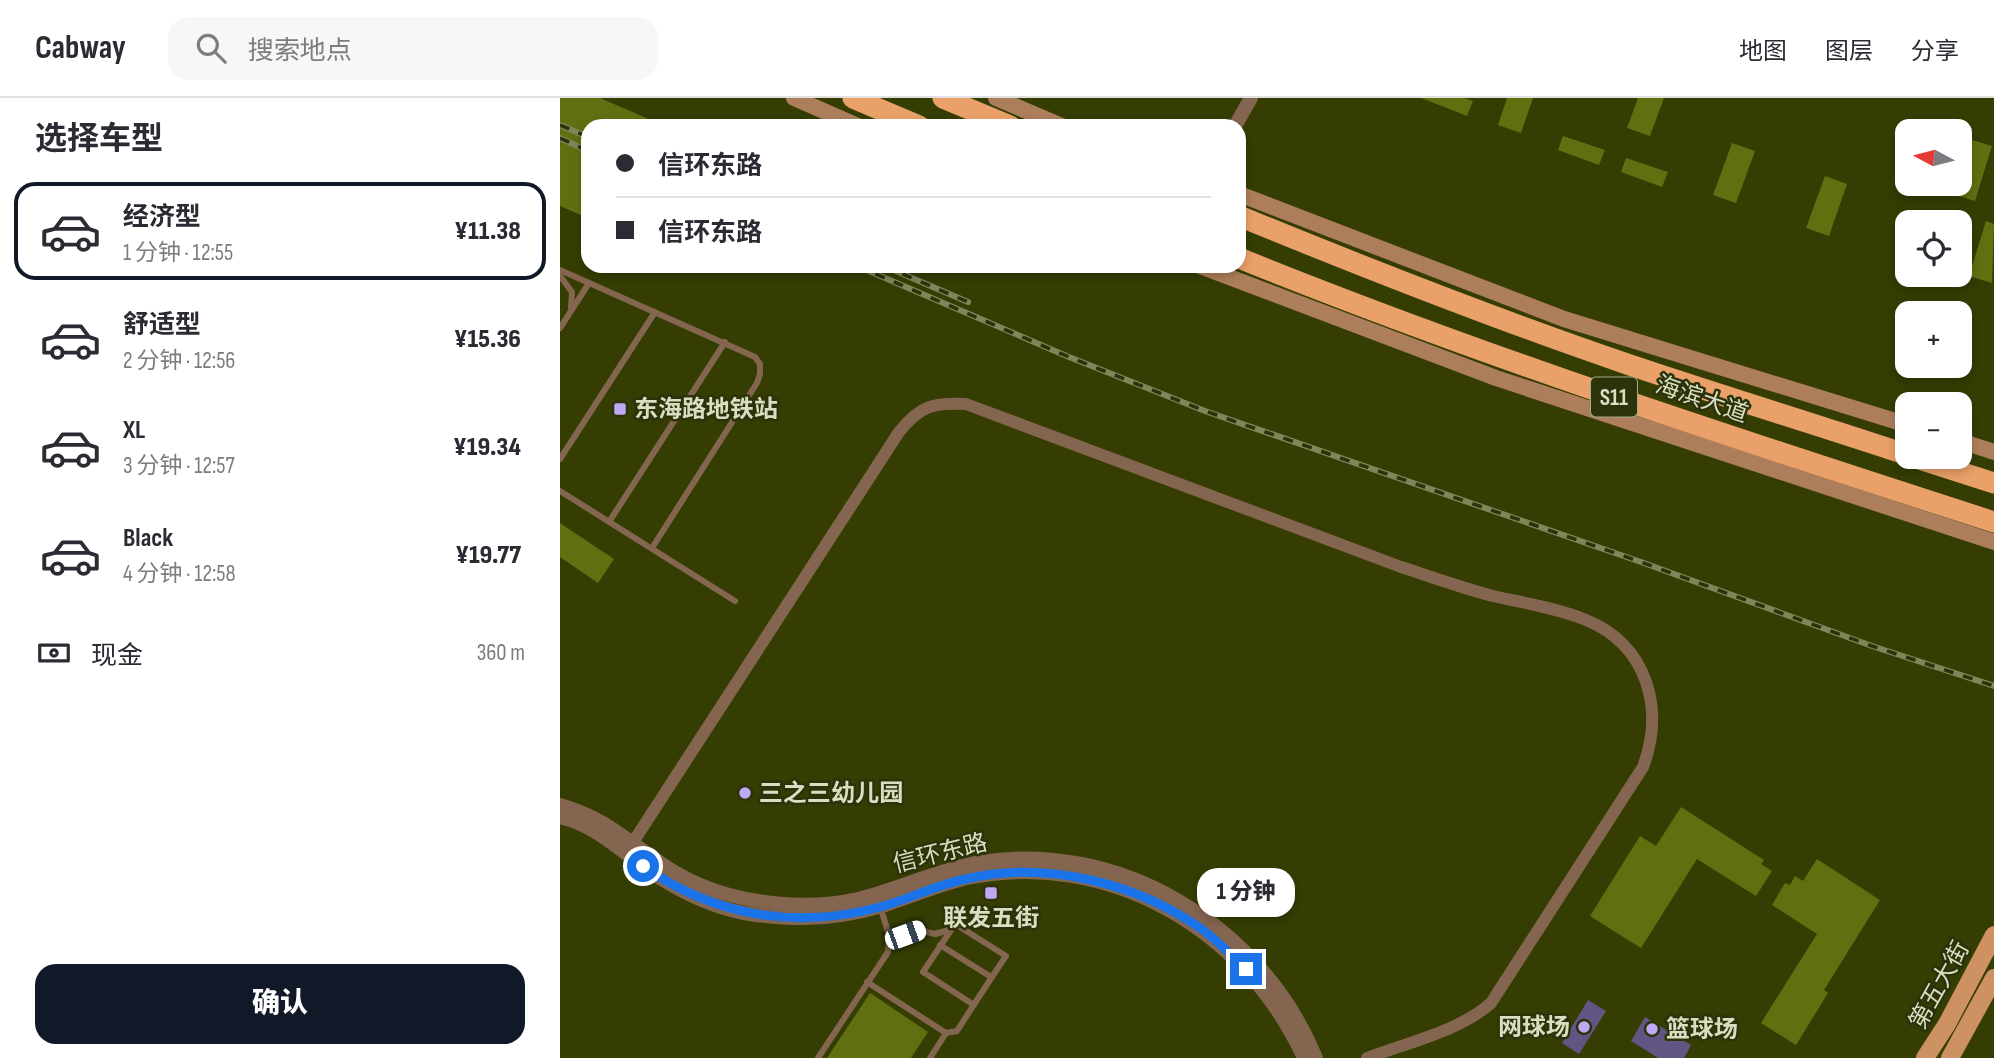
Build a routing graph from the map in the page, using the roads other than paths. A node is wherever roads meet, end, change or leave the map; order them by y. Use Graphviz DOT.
graph roads {
  1 [pos="794,98"];
  2 [pos="853,98"];
  3 [pos="943,98"];
  4 [pos="996,98"];
  5 [pos="1251,98"];
  6 [pos="842,119"];
  7 [pos="902,119"];
  8 [pos="993,119"];
  9 [pos="1046,119"];
  10 [pos="1239,119"];
  11 [pos="1246,197"];
  12 [pos="1246,219"];
  13 [pos="1246,261"];
  14 [pos="560,270"];
  15 [pos="1218,273"];
  16 [pos="560,276"];
  17 [pos="589,283"];
  18 [pos="655,312"];
  19 [pos="570,313"];
  20 [pos="560,328"];
  21 [pos="725,342"];
  22 [pos="1895,421"];
  23 [pos="1972,445"];
  24 [pos="1895,451"];
  25 [pos="1994,452"];
  26 [pos="560,459"];
  27 [pos="1950,469"];
  28 [pos="1994,483"];
  29 [pos="560,491"];
  30 [pos="609,522"];
  31 [pos="1994,522"];
  32 [pos="1994,542"];
  33 [pos="652,548"];
  34 [pos="735,601"];
  35 [pos="560,805"];
  36 [pos="560,817"];
  37 [pos="629,847"];
  38 [pos="878,900"];
  39 [pos="949,930"];
  40 [pos="1994,935"];
  41 [pos="889,941"];
  42 [pos="940,945"];
  43 [pos="991,977"];
  44 [pos="1994,978"];
  45 [pos="867,982"];
  46 [pos="974,1004"];
  47 [pos="946,1033"];
  48 [pos="818,1058"];
  49 [pos="930,1058"];
  50 [pos="1304,1058"];
  51 [pos="1316,1058"];
  52 [pos="1367,1058"];
  53 [pos="1925,1058"];
  54 [pos="1950,1058"];
  1 -- 6 [label="main road"];
  2 -- 7 [label="highway"];
  3 -- 8 [label="highway"];
  4 -- 9 [label="main road"];
  5 -- 10 [label="street"];
  11 -- 22 [label="main road"];
  12 -- 24 [label="highway, 海滨大道 / S11"];
  13 -- 31 [label="highway, 海滨大道 / S11"];
  14 -- 17 [label="lane"];
  15 -- 32 [label="main road"];
  16 -- 19 [label="lane"];
  17 -- 18 [label="lane"];
  17 -- 19 [label="lane"];
  18 -- 21 [label="lane"];
  18 -- 26 [label="lane"];
  19 -- 20 [label="lane"];
  21 -- 30 [label="lane"];
  21 -- 33 [label="lane"];
  23 -- 25 [label="main road"];
  27 -- 28 [label="highway"];
  29 -- 30 [label="lane"];
  30 -- 33 [label="lane"];
  33 -- 34 [label="lane"];
  35 -- 37 [label="street, 信环东路"];
  36 -- 37 [label="street, 信环东路"];
  37 -- 38 [label="street, 信环东路"];
  37 -- 52 [label="street"];
  38 -- 41 [label="lane"];
  38 -- 50 [label="street, 信环东路"];
  38 -- 51 [label="street, 信环东路"];
  39 -- 41 [label="lane"];
  39 -- 42 [label="lane"];
  39 -- 43 [label="lane"];
  40 -- 53 [label="main road, 第五大街"];
  41 -- 45 [label="lane"];
  42 -- 43 [label="lane"];
  42 -- 46 [label="lane"];
  43 -- 46 [label="lane"];
  44 -- 54 [label="main road, 第五大街"];
  45 -- 47 [label="lane"];
  45 -- 48 [label="lane"];
  46 -- 47 [label="lane"];
  47 -- 49 [label="lane"];
}
